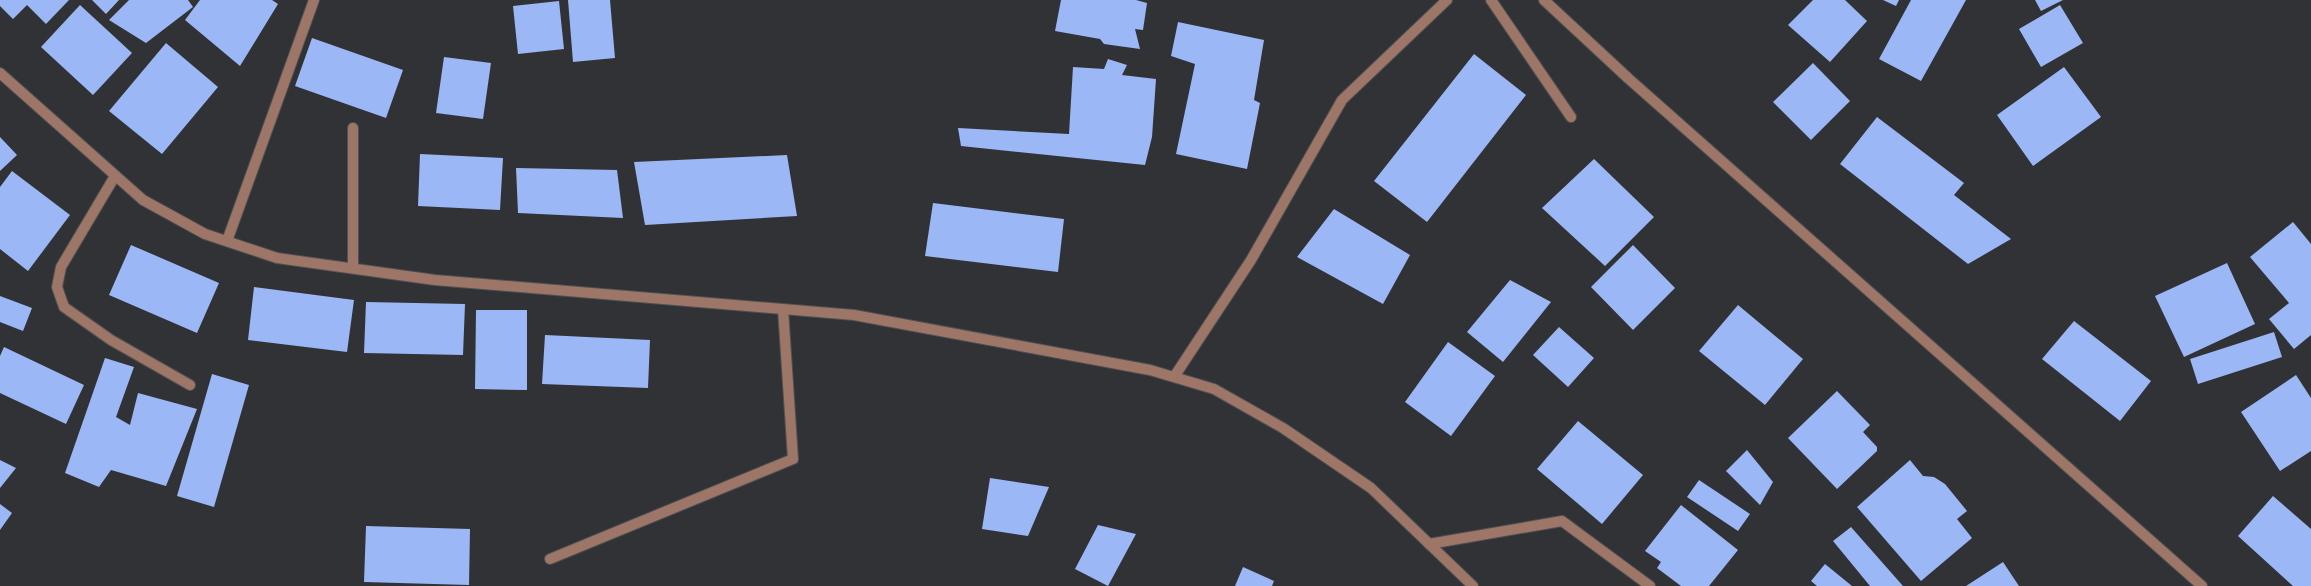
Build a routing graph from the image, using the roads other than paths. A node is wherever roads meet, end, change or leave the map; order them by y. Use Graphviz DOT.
graph roads {
  1 [pos="314,0"];
  2 [pos="1447,0"];
  3 [pos="1492,0"];
  4 [pos="1544,0"];
  5 [pos="0,73"];
  6 [pos="1571,117"];
  7 [pos="353,128"];
  8 [pos="115,176"];
  9 [pos="227,241"];
  10 [pos="352,268"];
  11 [pos="783,309"];
  12 [pos="1174,377"];
  13 [pos="190,385"];
  14 [pos="1430,544"];
  15 [pos="550,559"];
  16 [pos="1473,586"];
  17 [pos="1650,586"];
  18 [pos="2202,586"];
  1 -- 9 [label="street"];
  2 -- 12 [label="street"];
  3 -- 6 [label="street"];
  4 -- 18 [label="street"];
  5 -- 8 [label="street"];
  7 -- 10 [label="street"];
  8 -- 9 [label="street"];
  8 -- 13 [label="street"];
  9 -- 10 [label="street"];
  10 -- 11 [label="street"];
  11 -- 12 [label="street"];
  11 -- 15 [label="street"];
  12 -- 14 [label="street"];
  14 -- 16 [label="street"];
  14 -- 17 [label="street"];
}
